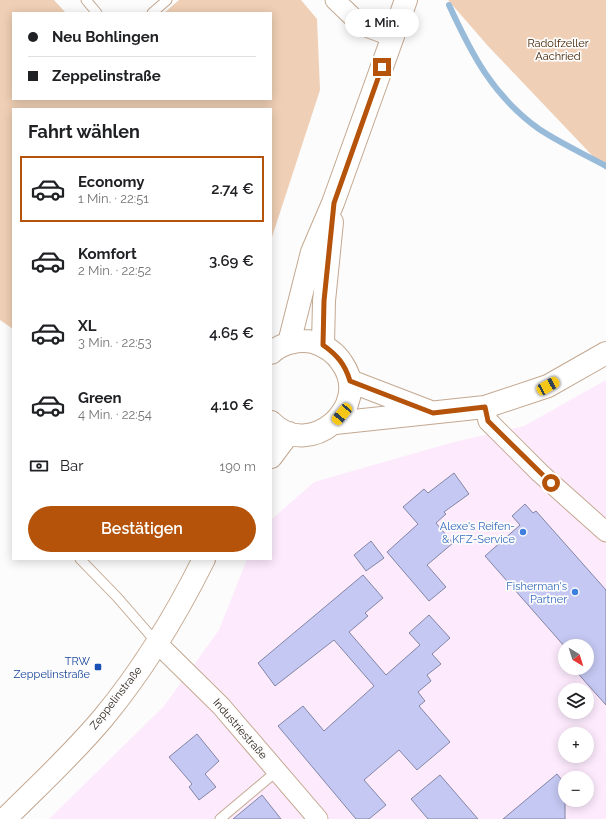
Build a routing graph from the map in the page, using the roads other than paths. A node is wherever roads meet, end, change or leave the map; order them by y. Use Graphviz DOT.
graph roads {
  1 [pos="86,0"];
  2 [pos="167,0"];
  3 [pos="336,0"];
  4 [pos="406,0"];
  5 [pos="96,12"];
  6 [pos="153,12"];
  7 [pos="393,37"];
  8 [pos="334,203"];
  9 [pos="323,345"];
  10 [pos="280,348"];
  11 [pos="606,353"];
  12 [pos="350,381"];
  13 [pos="485,407"];
  14 [pos="433,413"];
  15 [pos="335,423"];
  16 [pos="280,428"];
  17 [pos="272,454"];
  18 [pos="606,532"];
  19 [pos="81,560"];
  20 [pos="203,560"];
  21 [pos="157,643"];
  22 [pos="277,771"];
  23 [pos="5,819"];
  24 [pos="220,819"];
  25 [pos="318,819"];
  1 -- 5 [label="lane"];
  2 -- 6 [label="lane"];
  3 -- 7 [label="street"];
  4 -- 7 [label="main road"];
  7 -- 8 [label="main road"];
  8 -- 9 [label="main road"];
  8 -- 10 [label="main road"];
  9 -- 10 [label="main road"];
  9 -- 12 [label="main road"];
  11 -- 13 [label="main road"];
  12 -- 14 [label="main road"];
  12 -- 15 [label="main road"];
  13 -- 14 [label="main road"];
  13 -- 18 [label="street"];
  14 -- 15 [label="main road"];
  15 -- 16 [label="main road"];
  16 -- 17 [label="main road"];
  19 -- 21 [label="lane"];
  20 -- 21 [label="main road, Zeppelinstraße"];
  21 -- 22 [label="street, Industriestraße"];
  21 -- 23 [label="main road, Zeppelinstraße"];
  22 -- 24 [label="lane"];
  22 -- 25 [label="street, Industriestraße"];
}
